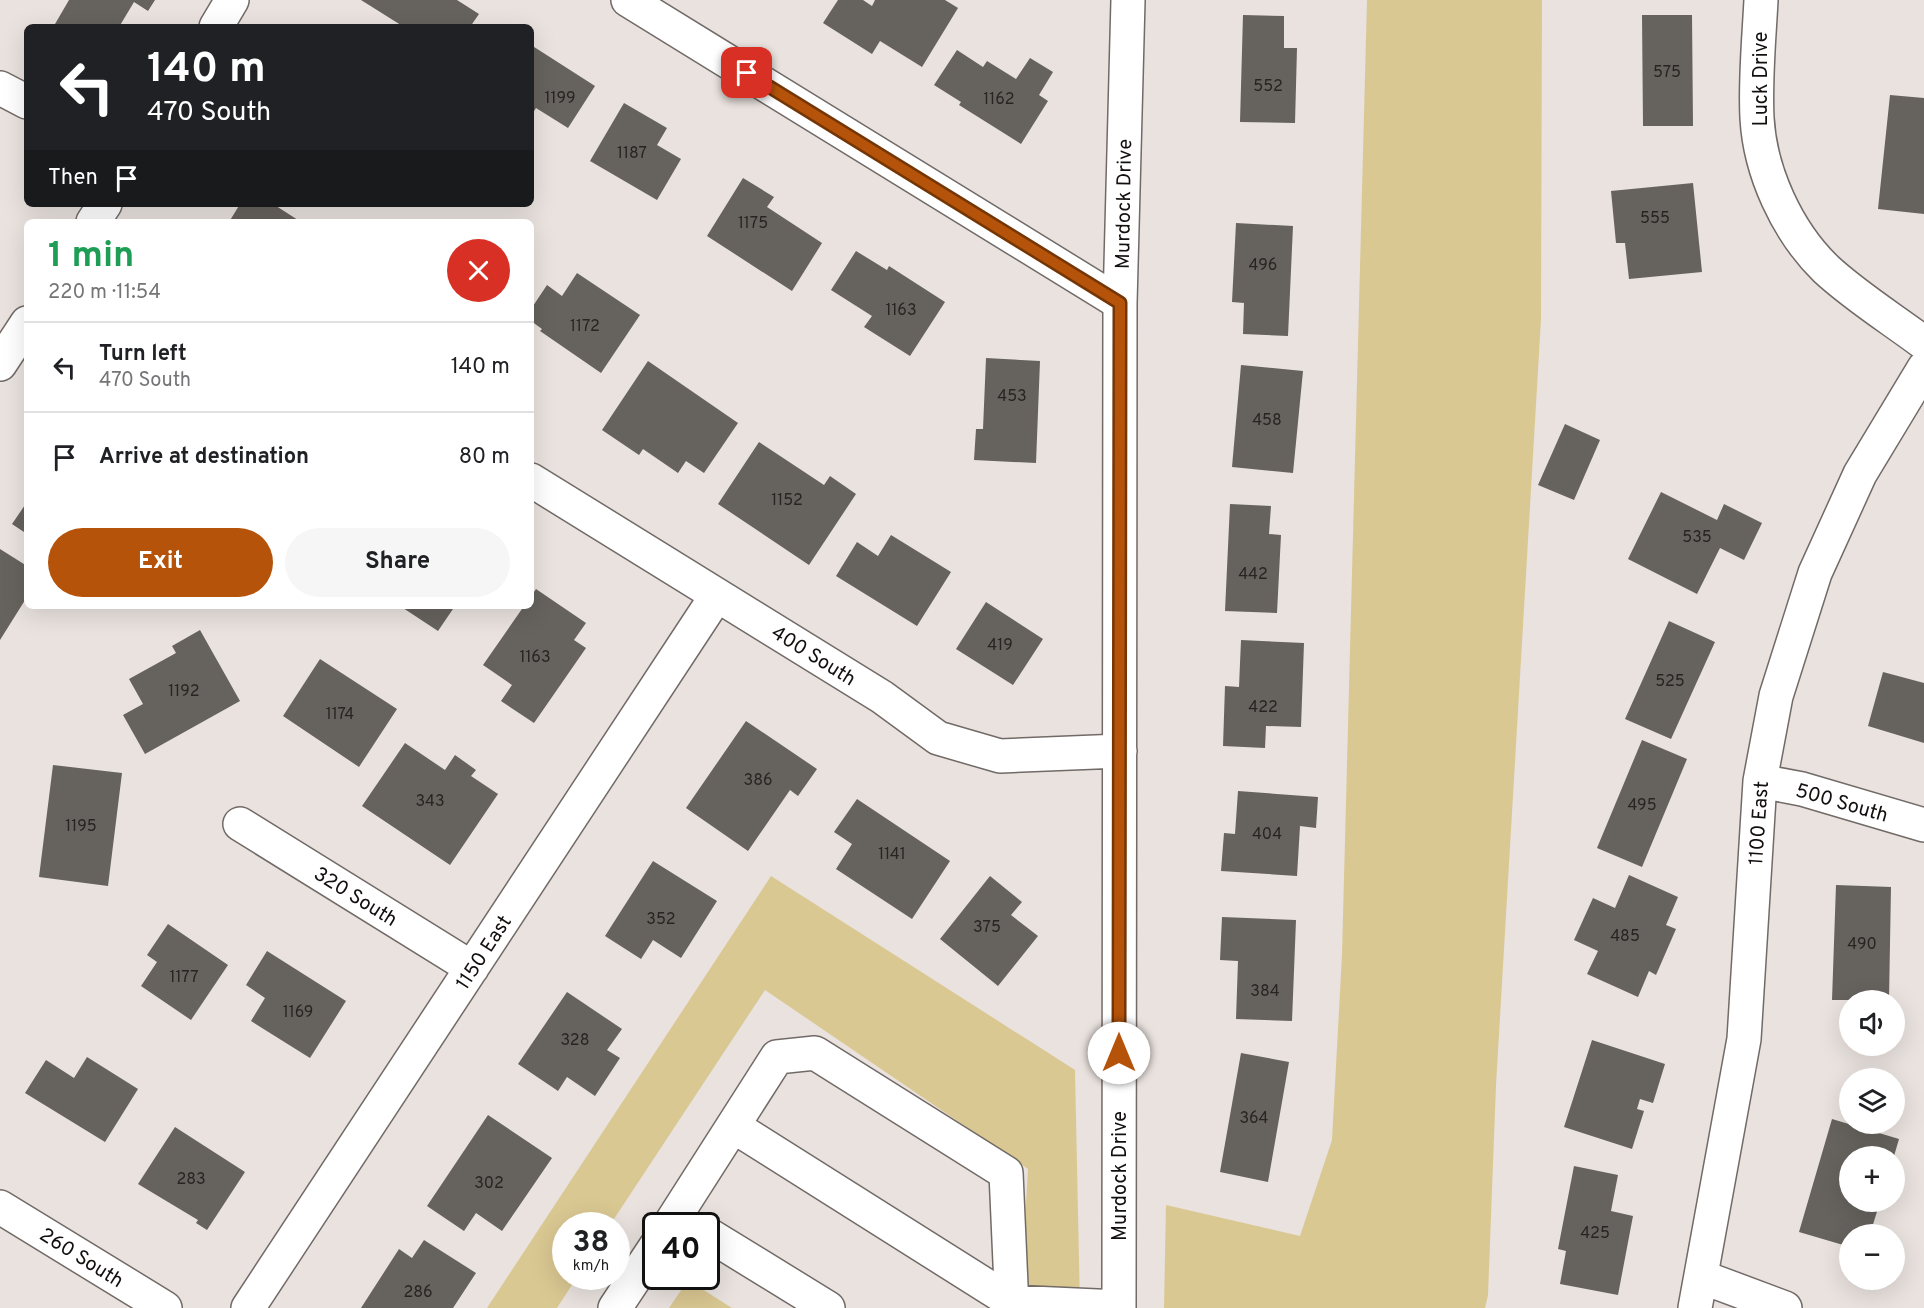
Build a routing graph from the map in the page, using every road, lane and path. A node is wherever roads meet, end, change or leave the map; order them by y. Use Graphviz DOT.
graph roads {
  1 [pos="232,0"];
  2 [pos="628,0"];
  3 [pos="1128,0"];
  4 [pos="1761,0"];
  5 [pos="218,24"];
  6 [pos="0,88"];
  7 [pos="24,100"];
  8 [pos="1120,303"];
  9 [pos="24,328"];
  10 [pos="1924,344"];
  11 [pos="0,364"];
  12 [pos="1924,368"];
  13 [pos="534,482"];
  14 [pos="717,595"];
  15 [pos="1120,751"];
  16 [pos="1760,781"];
  17 [pos="240,824"];
  18 [pos="1924,825"];
  19 [pos="472,968"];
  20 [pos="733,1126"];
  21 [pos="0,1207"];
  22 [pos="686,1212"];
  23 [pos="720,1242"];
  24 [pos="642,1267"];
  25 [pos="1698,1292"];
  26 [pos="1012,1305"];
  27 [pos="165,1308"];
  28 [pos="248,1308"];
  29 [pos="615,1308"];
  30 [pos="828,1308"];
  31 [pos="1119,1308"];
  32 [pos="1785,1308"];
  1 -- 5 [label="street"];
  2 -- 8 [label="street"];
  3 -- 8 [label="street, Murdock Drive"];
  4 -- 10 [label="street, Luck Drive"];
  6 -- 7 [label="street"];
  8 -- 15 [label="street, Murdock Drive"];
  9 -- 11 [label="street"];
  12 -- 16 [label="street, 1100 East"];
  13 -- 14 [label="street, 400 South"];
  14 -- 15 [label="street, 400 South"];
  14 -- 19 [label="street, 1150 East"];
  15 -- 31 [label="street, Murdock Drive"];
  16 -- 18 [label="street, 500 South"];
  16 -- 25 [label="street, 1100 East"];
  17 -- 19 [label="street, 320 South"];
  19 -- 28 [label="street, 1150 East"];
  20 -- 22 [label="street"];
  20 -- 26 [label="street"];
  20 -- 26 [label="street"];
  21 -- 27 [label="street, 260 South"];
  23 -- 30 [label="street"];
  24 -- 29 [label="street"];
  25 -- 32 [label="street"];
  26 -- 31 [label="street"];
}
